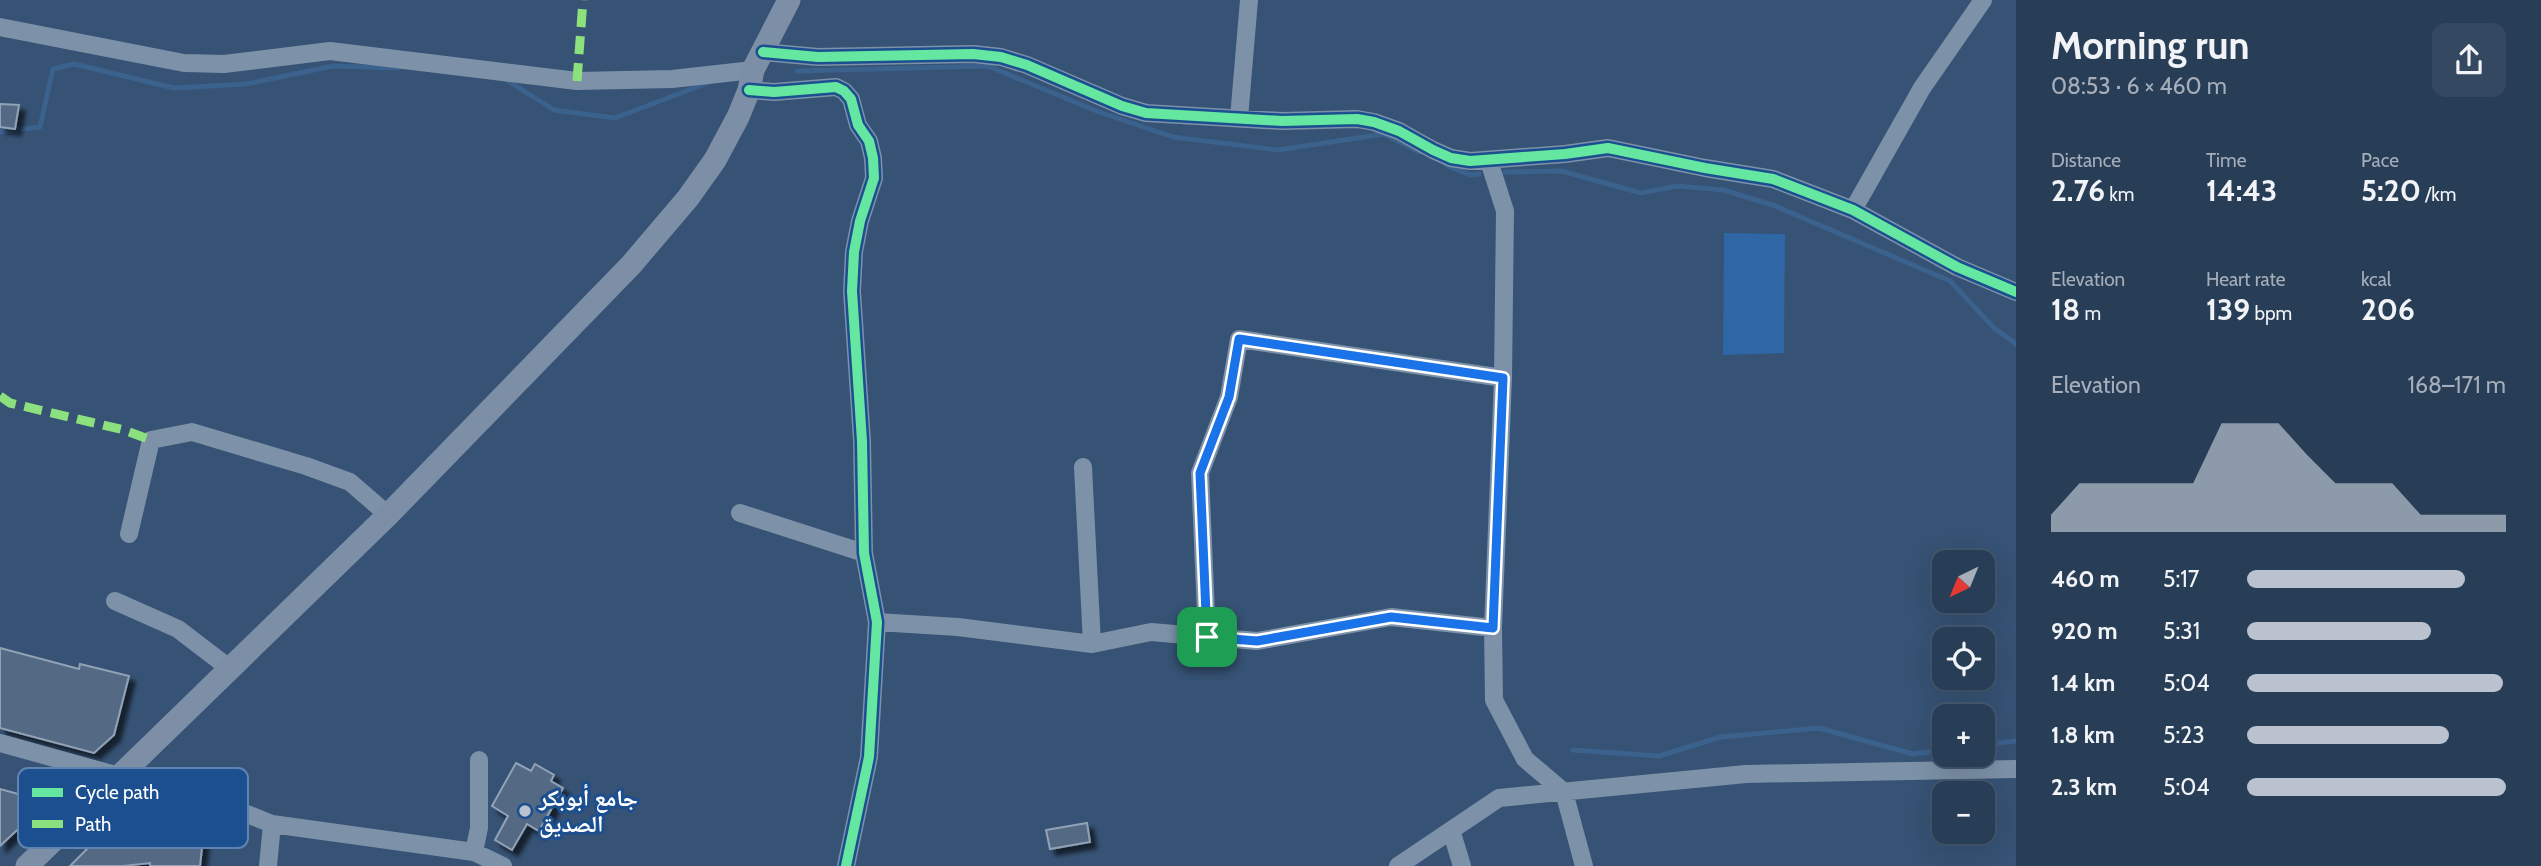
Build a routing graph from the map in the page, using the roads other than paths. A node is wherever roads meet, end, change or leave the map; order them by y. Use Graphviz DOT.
graph roads {
  1 [pos="789,0"];
  2 [pos="1249,0"];
  3 [pos="1983,0"];
  4 [pos="0,27"];
  5 [pos="755,71"];
  6 [pos="1239,118"];
  7 [pos="1489,160"];
  8 [pos="1853,210"];
  9 [pos="2016,292"];
  10 [pos="1503,378"];
  11 [pos="1083,467"];
  12 [pos="740,513"];
  13 [pos="387,515"];
  14 [pos="129,534"];
  15 [pos="864,553"];
  16 [pos="115,601"];
  17 [pos="877,622"];
  18 [pos="1493,628"];
  19 [pos="1207,637"];
  20 [pos="1093,644"];
  21 [pos="229,668"];
  22 [pos="0,743"];
  23 [pos="479,760"];
  24 [pos="90,768"];
  25 [pos="127,768"];
  26 [pos="2016,769"];
  27 [pos="1564,792"];
  28 [pos="248,814"];
  29 [pos="272,824"];
  30 [pos="1451,830"];
  31 [pos="45,848"];
  32 [pos="474,852"];
  33 [pos="27,866"];
  34 [pos="268,866"];
  35 [pos="503,866"];
  36 [pos="846,866"];
  37 [pos="1398,866"];
  38 [pos="1462,866"];
  39 [pos="1584,866"];
  1 -- 5 [label="main road"];
  2 -- 6 [label="street"];
  3 -- 8 [label="street"];
  4 -- 5 [label="street"];
  5 -- 6 [label="street"];
  5 -- 13 [label="main road"];
  5 -- 15 [label="street"];
  6 -- 7 [label="street"];
  7 -- 8 [label="street"];
  7 -- 10 [label="street"];
  8 -- 9 [label="street"];
  10 -- 18 [label="street"];
  10 -- 19 [label="street"];
  11 -- 20 [label="street"];
  12 -- 15 [label="street"];
  13 -- 14 [label="street"];
  13 -- 21 [label="main road"];
  15 -- 17 [label="street"];
  16 -- 21 [label="street"];
  17 -- 20 [label="street"];
  17 -- 36 [label="street"];
  18 -- 19 [label="street"];
  18 -- 27 [label="street"];
  19 -- 20 [label="street"];
  21 -- 25 [label="main road"];
  22 -- 24 [label="street"];
  23 -- 32 [label="street"];
  26 -- 27 [label="street"];
  27 -- 30 [label="street"];
  27 -- 39 [label="street"];
  28 -- 29 [label="street"];
  29 -- 32 [label="street"];
  29 -- 34 [label="street"];
  30 -- 37 [label="street"];
  30 -- 38 [label="street"];
  31 -- 33 [label="main road"];
  32 -- 35 [label="street"];
}
